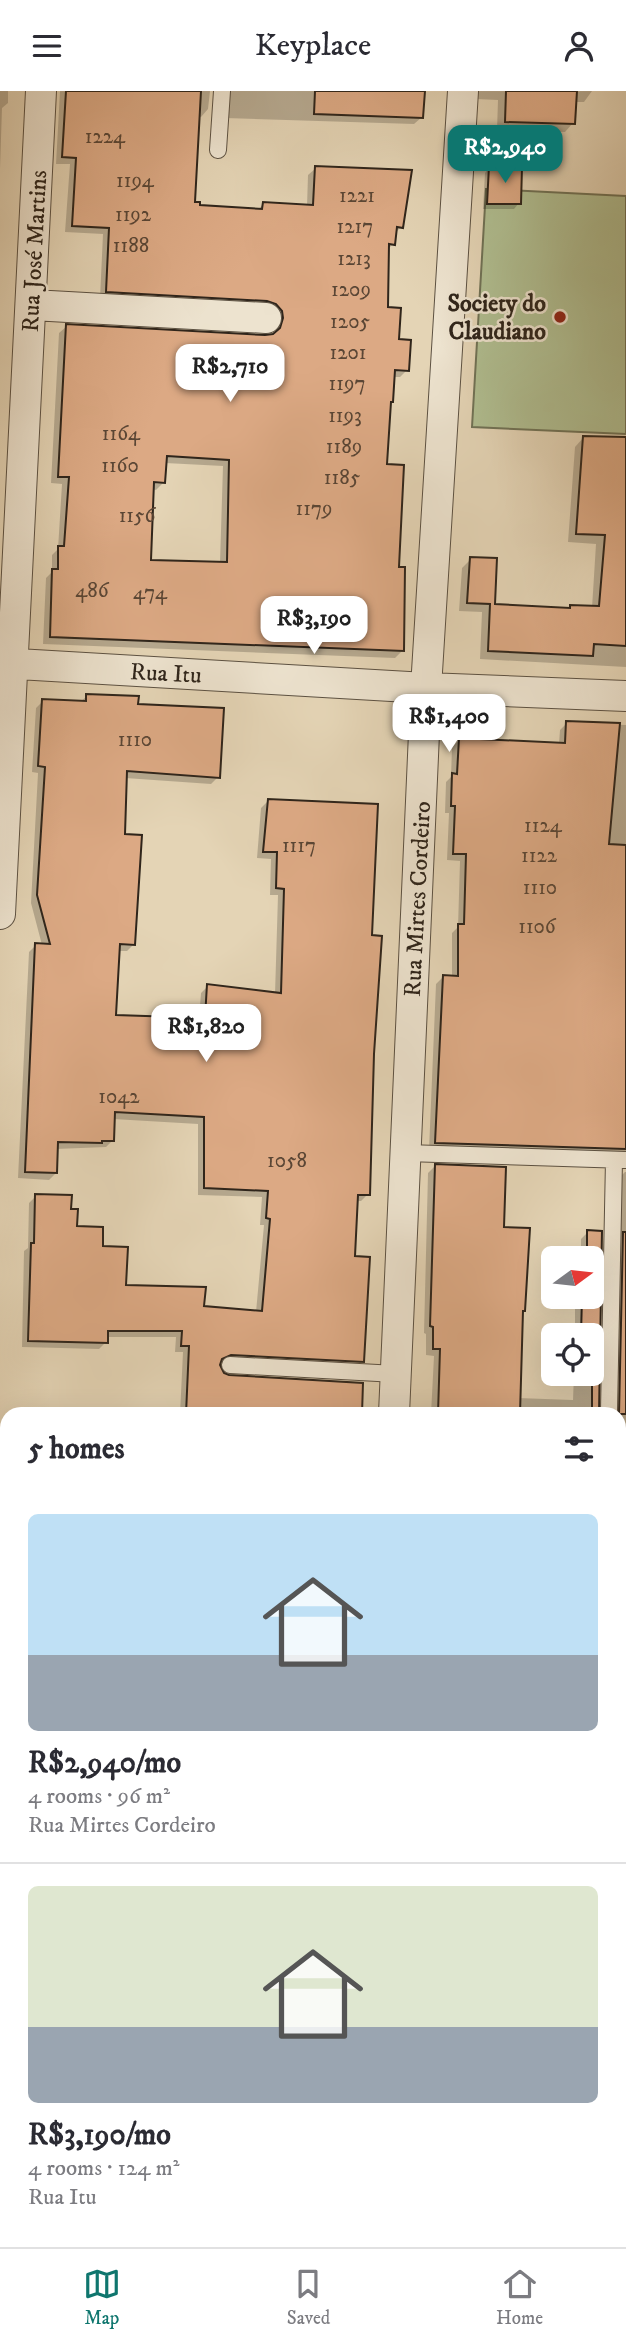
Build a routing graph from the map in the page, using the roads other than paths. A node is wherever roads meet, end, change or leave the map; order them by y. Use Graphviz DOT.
graph roads {
  1 [pos="41,91"];
  2 [pos="222,91"];
  3 [pos="463,91"];
  4 [pos="218,150"];
  5 [pos="32,305"];
  6 [pos="266,318"];
  7 [pos="6,663"];
  8 [pos="426,688"];
  9 [pos="626,696"];
  10 [pos="0,913"];
  11 [pos="406,1153"];
  12 [pos="620,1160"];
  13 [pos="230,1365"];
  14 [pos="396,1374"];
  15 [pos="394,1407"];
  16 [pos="609,1407"];
  1 -- 5 [label="street, Rua José Martins"];
  2 -- 4 [label="lane"];
  3 -- 8 [label="street, Rua Mirtes Cordeiro"];
  5 -- 6 [label="street"];
  5 -- 7 [label="street, Rua José Martins"];
  7 -- 8 [label="street, Rua Itu"];
  7 -- 10 [label="street, Rua José Martins"];
  8 -- 9 [label="street, Rua Itu"];
  8 -- 11 [label="street, Rua Mirtes Cordeiro"];
  11 -- 12 [label="lane"];
  11 -- 14 [label="street, Rua Mirtes Cordeiro"];
  12 -- 16 [label="lane"];
  13 -- 14 [label="lane"];
  14 -- 15 [label="street, Rua Mirtes Cordeiro"];
}
